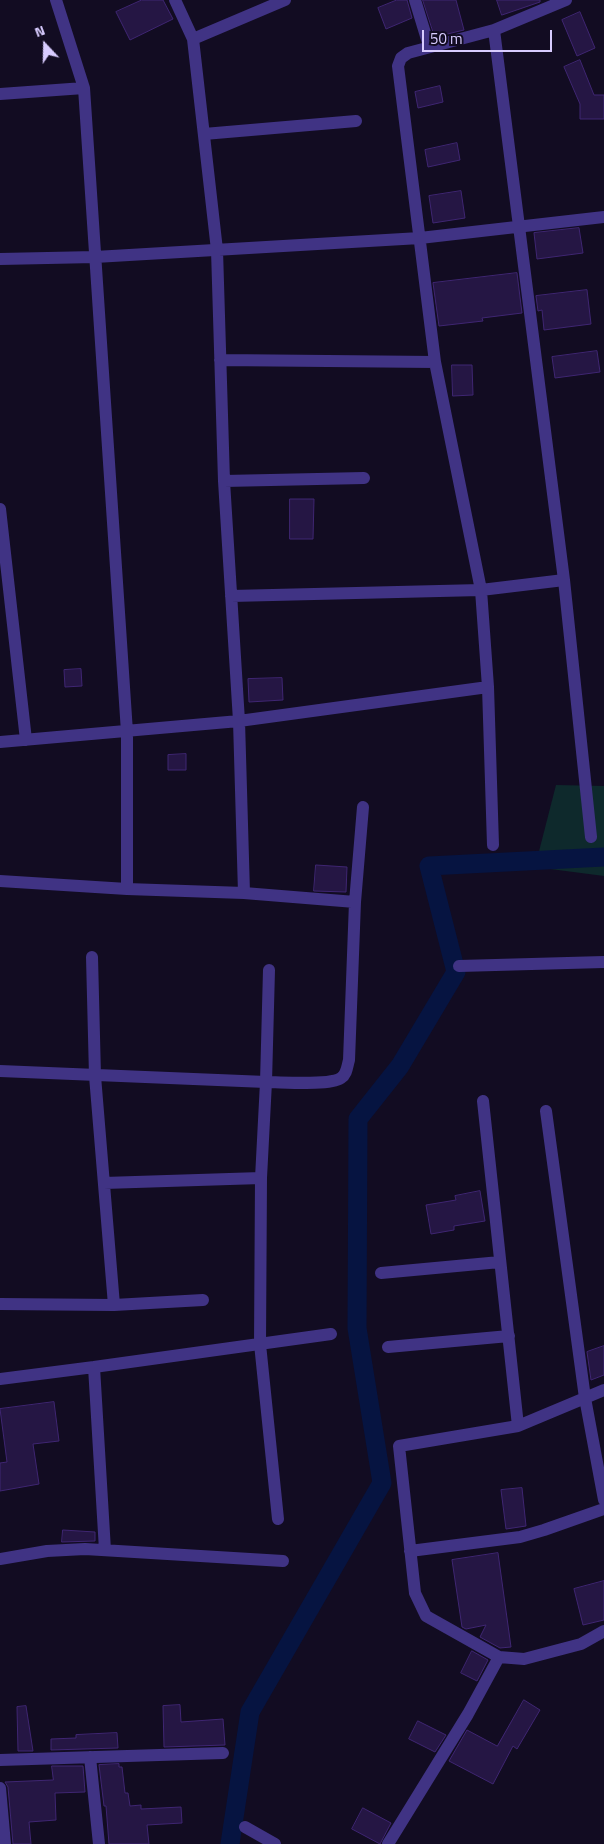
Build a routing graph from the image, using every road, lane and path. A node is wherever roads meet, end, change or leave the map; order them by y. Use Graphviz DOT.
graph roads {
  1 [pos="56,0"];
  2 [pos="175,0"];
  3 [pos="285,0"];
  4 [pos="414,0"];
  5 [pos="566,0"];
  6 [pos="494,30"];
  7 [pos="193,39"];
  8 [pos="429,46"];
  9 [pos="84,88"];
  10 [pos="0,94"];
  11 [pos="356,121"];
  12 [pos="204,134"];
  13 [pos="604,217"];
  14 [pos="520,226"];
  15 [pos="420,238"];
  16 [pos="216,250"];
  17 [pos="95,256"];
  18 [pos="0,259"];
  19 [pos="220,360"];
  20 [pos="435,362"];
  21 [pos="364,478"];
  22 [pos="224,481"];
  23 [pos="0,509"];
  24 [pos="564,580"];
  25 [pos="481,590"];
  26 [pos="232,596"];
  27 [pos="488,687"];
  28 [pos="239,721"];
  29 [pos="126,732"];
  30 [pos="26,740"];
  31 [pos="0,742"];
  32 [pos="363,807"];
  33 [pos="591,837"];
  34 [pos="493,845"];
  35 [pos="0,881"];
  36 [pos="127,889"];
  37 [pos="244,893"];
  38 [pos="355,902"];
  39 [pos="92,957"];
  40 [pos="604,962"];
  41 [pos="459,966"];
  42 [pos="269,970"];
  43 [pos="0,1071"];
  44 [pos="95,1076"];
  45 [pos="266,1082"];
  46 [pos="483,1101"];
  47 [pos="546,1111"];
  48 [pos="261,1178"];
  49 [pos="104,1182"];
  50 [pos="500,1262"];
  51 [pos="381,1273"];
  52 [pos="203,1300"];
  53 [pos="0,1304"];
  54 [pos="114,1305"];
  55 [pos="330,1334"];
  56 [pos="509,1336"];
  57 [pos="260,1344"];
  58 [pos="388,1346"];
  59 [pos="94,1367"];
  60 [pos="0,1379"];
  61 [pos="604,1390"];
  62 [pos="585,1398"];
  63 [pos="518,1426"];
  64 [pos="604,1500"];
  65 [pos="604,1509"];
  66 [pos="278,1519"];
  67 [pos="105,1550"];
  68 [pos="410,1551"];
  69 [pos="0,1559"];
  70 [pos="283,1561"];
  71 [pos="604,1631"];
  72 [pos="500,1656"];
  73 [pos="223,1753"];
  74 [pos="90,1757"];
  75 [pos="0,1760"];
  76 [pos="0,1788"];
  77 [pos="246,1826"];
  78 [pos="6,1844"];
  79 [pos="99,1844"];
  80 [pos="275,1844"];
  81 [pos="388,1844"];
  1 -- 9 [label="street"];
  2 -- 7 [label="street"];
  3 -- 7 [label="street"];
  4 -- 8 [label="street"];
  5 -- 6 [label="street"];
  6 -- 8 [label="street"];
  6 -- 14 [label="street"];
  7 -- 12 [label="street"];
  8 -- 15 [label="street"];
  9 -- 10 [label="street"];
  9 -- 17 [label="street"];
  11 -- 12 [label="street"];
  12 -- 16 [label="street"];
  13 -- 14 [label="street"];
  14 -- 15 [label="street"];
  14 -- 24 [label="street"];
  15 -- 16 [label="street"];
  15 -- 20 [label="street"];
  16 -- 17 [label="street"];
  16 -- 19 [label="street"];
  17 -- 18 [label="street"];
  17 -- 29 [label="street"];
  19 -- 20 [label="street"];
  19 -- 22 [label="street"];
  20 -- 25 [label="street"];
  21 -- 22 [label="street"];
  22 -- 26 [label="street"];
  23 -- 30 [label="street"];
  24 -- 25 [label="street"];
  24 -- 33 [label="street"];
  25 -- 26 [label="street"];
  25 -- 27 [label="street"];
  26 -- 28 [label="street"];
  27 -- 28 [label="street"];
  27 -- 34 [label="street"];
  28 -- 29 [label="street"];
  28 -- 37 [label="street"];
  29 -- 30 [label="street"];
  29 -- 36 [label="street"];
  30 -- 31 [label="street"];
  32 -- 38 [label="street"];
  35 -- 36 [label="street"];
  36 -- 37 [label="street"];
  37 -- 38 [label="street"];
  38 -- 45 [label="street"];
  39 -- 44 [label="street"];
  40 -- 41 [label="street"];
  42 -- 45 [label="street"];
  43 -- 44 [label="street"];
  44 -- 45 [label="street"];
  44 -- 49 [label="street"];
  45 -- 48 [label="street"];
  46 -- 50 [label="street"];
  47 -- 62 [label="street"];
  48 -- 49 [label="street"];
  48 -- 57 [label="street"];
  49 -- 54 [label="street"];
  50 -- 51 [label="street"];
  50 -- 56 [label="street"];
  52 -- 54 [label="street"];
  53 -- 54 [label="street"];
  55 -- 57 [label="street"];
  56 -- 58 [label="street"];
  56 -- 63 [label="street"];
  57 -- 59 [label="street"];
  57 -- 66 [label="street"];
  59 -- 60 [label="street"];
  59 -- 67 [label="street"];
  61 -- 62 [label="street"];
  62 -- 63 [label="street"];
  62 -- 64 [label="street"];
  63 -- 68 [label="street"];
  65 -- 68 [label="street"];
  67 -- 69 [label="street"];
  67 -- 70 [label="street"];
  68 -- 72 [label="street"];
  71 -- 72 [label="street"];
  72 -- 81 [label="street"];
  73 -- 74 [label="street"];
  74 -- 75 [label="street"];
  74 -- 79 [label="street"];
  76 -- 78 [label="street"];
  77 -- 80 [label="street"];
}
